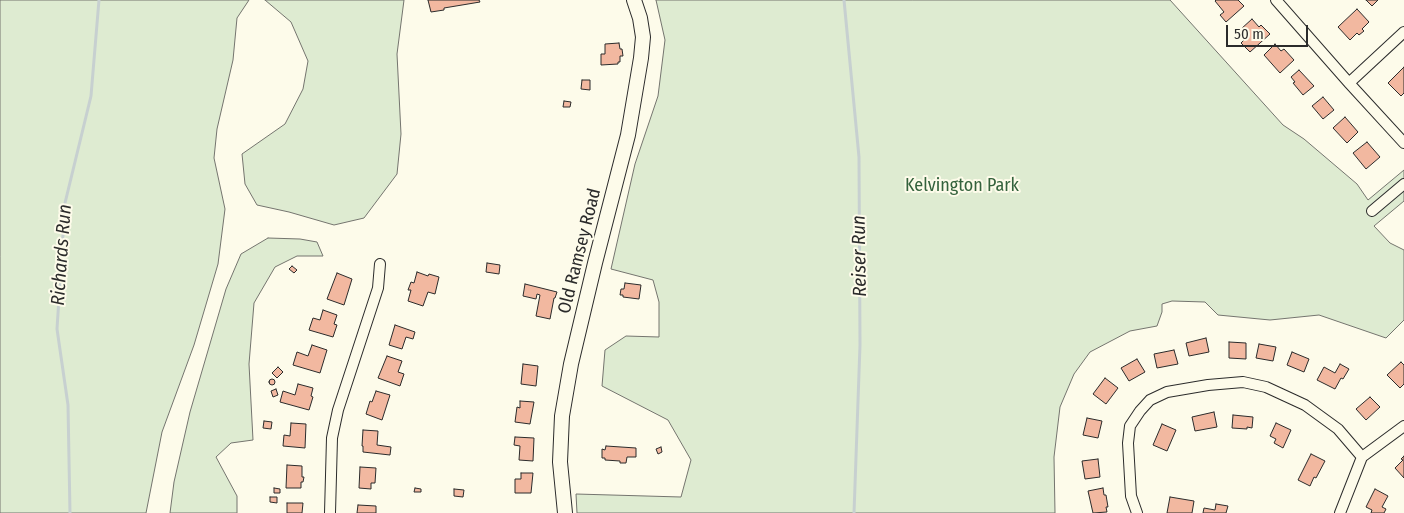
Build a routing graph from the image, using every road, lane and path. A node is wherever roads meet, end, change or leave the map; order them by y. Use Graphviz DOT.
graph roads {
  1 [pos="634,0"];
  2 [pos="1276,0"];
  3 [pos="1404,32"];
  4 [pos="1348,82"];
  5 [pos="1404,143"];
  6 [pos="1404,184"];
  7 [pos="1372,211"];
  8 [pos="380,264"];
  9 [pos="1404,426"];
  10 [pos="1362,457"];
  11 [pos="330,513"];
  12 [pos="565,513"];
  13 [pos="1137,513"];
  14 [pos="1340,513"];
  1 -- 12 [label="street, Old Ramsey Road"];
  2 -- 4 [label="street"];
  3 -- 4 [label="street"];
  4 -- 5 [label="street"];
  6 -- 7 [label="street"];
  8 -- 11 [label="street"];
  9 -- 10 [label="street"];
  10 -- 13 [label="street"];
  10 -- 14 [label="street"];
}
